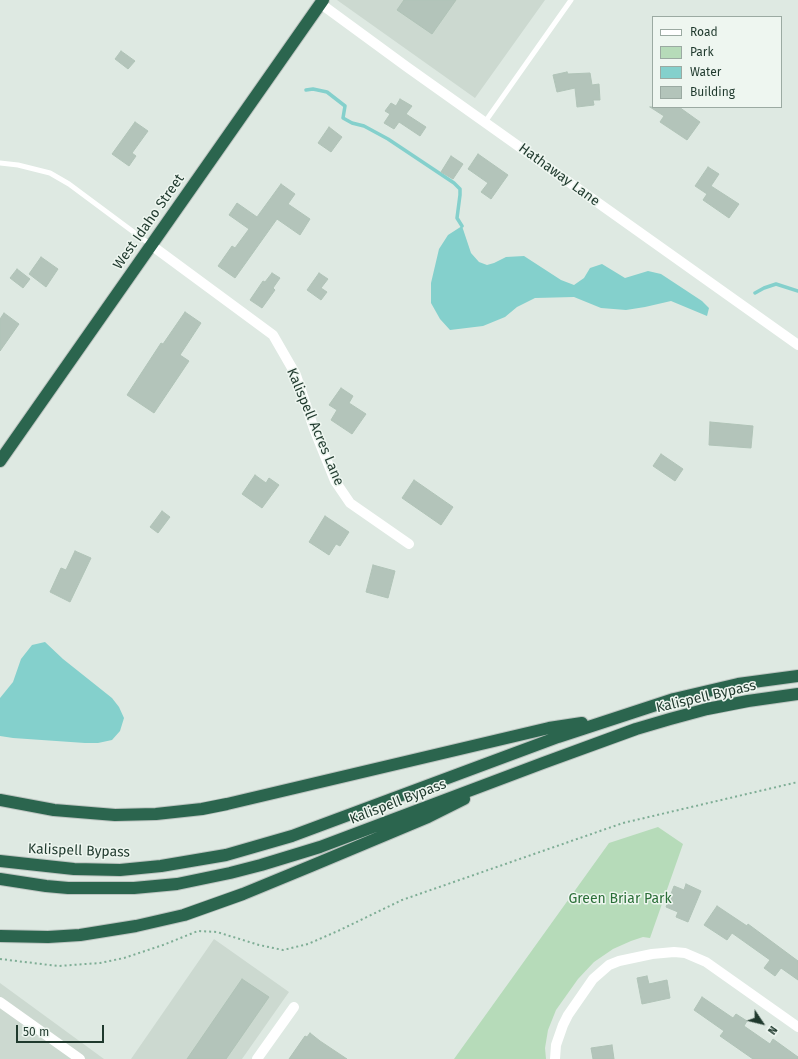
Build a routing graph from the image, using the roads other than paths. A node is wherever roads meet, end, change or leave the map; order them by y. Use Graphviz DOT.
graph roads {
  1 [pos="571,0"];
  2 [pos="322,2"];
  3 [pos="485,122"];
  4 [pos="0,163"];
  5 [pos="151,246"];
  6 [pos="798,346"];
  7 [pos="0,461"];
  8 [pos="408,544"];
  9 [pos="798,676"];
  10 [pos="798,694"];
  11 [pos="615,718"];
  12 [pos="490,783"];
  13 [pos="0,800"];
  14 [pos="0,861"];
  15 [pos="0,879"];
  16 [pos="0,936"];
  17 [pos="0,1002"];
  18 [pos="294,1007"];
  19 [pos="798,1027"];
  20 [pos="80,1059"];
  21 [pos="257,1059"];
  22 [pos="555,1059"];
  1 -- 3 [label="lane"];
  2 -- 3 [label="street, Hathaway Lane"];
  2 -- 5 [label="highway, West Idaho Street"];
  3 -- 6 [label="street, Hathaway Lane"];
  4 -- 5 [label="lane"];
  5 -- 7 [label="highway, West Idaho Street"];
  5 -- 8 [label="street, Kalispell Acres Lane"];
  9 -- 11 [label="highway, Kalispell Bypass"];
  10 -- 12 [label="highway, Kalispell Bypass"];
  11 -- 13 [label="highway"];
  11 -- 14 [label="highway, Kalispell Bypass"];
  12 -- 15 [label="highway, Kalispell Bypass"];
  12 -- 16 [label="highway"];
  17 -- 20 [label="street"];
  18 -- 21 [label="street"];
  19 -- 22 [label="street"];
}
